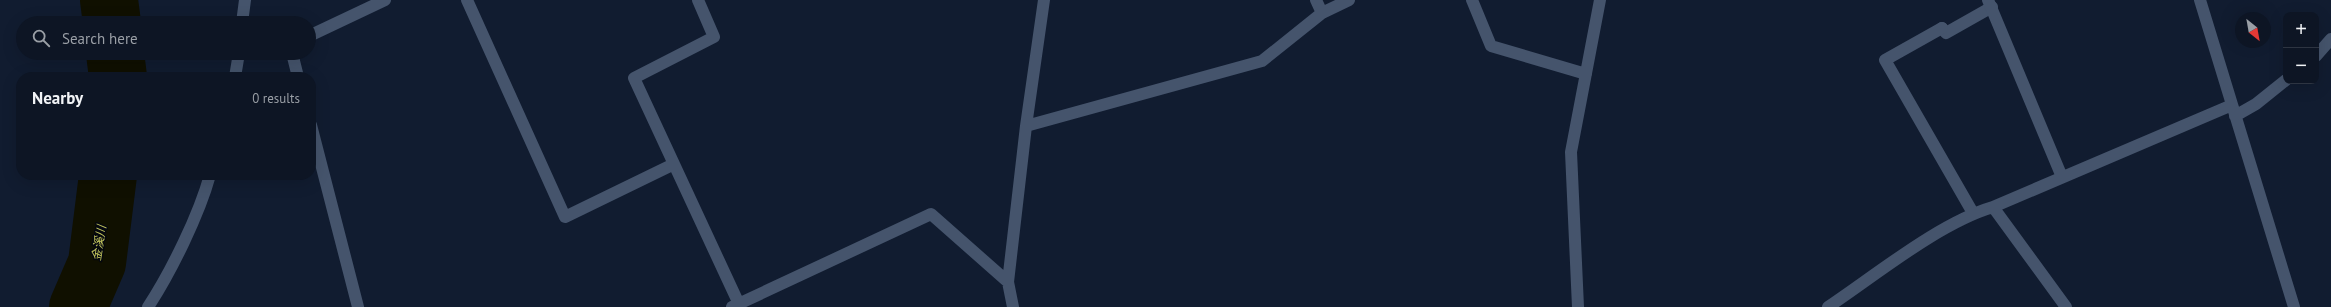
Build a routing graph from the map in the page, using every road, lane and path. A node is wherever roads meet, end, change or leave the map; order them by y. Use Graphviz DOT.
graph roads {
  1 [pos="245,0"];
  2 [pos="386,0"];
  3 [pos="467,0"];
  4 [pos="698,0"];
  5 [pos="1044,0"];
  6 [pos="1316,0"];
  7 [pos="1350,0"];
  8 [pos="1472,0"];
  9 [pos="1600,0"];
  10 [pos="2200,0"];
  11 [pos="1990,4"];
  12 [pos="1322,13"];
  13 [pos="243,16"];
  14 [pos="316,33"];
  15 [pos="2331,39"];
  16 [pos="2319,53"];
  17 [pos="238,60"];
  18 [pos="294,60"];
  19 [pos="235,72"];
  20 [pos="297,72"];
  21 [pos="1586,74"];
  22 [pos="2283,82"];
  23 [pos="2233,110"];
  24 [pos="1026,126"];
  25 [pos="316,144"];
  26 [pos="674,164"];
  27 [pos="2062,177"];
  28 [pos="208,180"];
  29 [pos="1993,207"];
  30 [pos="1973,213"];
  31 [pos="1008,282"];
  32 [pos="735,305"];
  33 [pos="148,307"];
  34 [pos="358,307"];
  35 [pos="1013,307"];
  36 [pos="1578,307"];
  37 [pos="1828,307"];
  38 [pos="2066,307"];
  39 [pos="2294,307"];
  1 -- 13 [label="street"];
  2 -- 14 [label="street"];
  3 -- 26 [label="street"];
  4 -- 26 [label="street"];
  5 -- 24 [label="street"];
  6 -- 12 [label="street"];
  7 -- 12 [label="street"];
  8 -- 21 [label="street"];
  9 -- 21 [label="street"];
  10 -- 23 [label="street"];
  11 -- 27 [label="street"];
  11 -- 30 [label="street"];
  12 -- 24 [label="street"];
  15 -- 16 [label="street"];
  17 -- 19 [label="street"];
  18 -- 20 [label="street"];
  21 -- 36 [label="street"];
  22 -- 23 [label="street"];
  23 -- 27 [label="street"];
  23 -- 39 [label="street"];
  24 -- 31 [label="street"];
  25 -- 34 [label="street"];
  26 -- 32 [label="street"];
  27 -- 29 [label="street"];
  28 -- 33 [label="street"];
  29 -- 30 [label="street"];
  29 -- 38 [label="street"];
  30 -- 37 [label="street"];
  31 -- 32 [label="street"];
  31 -- 35 [label="street"];
}
